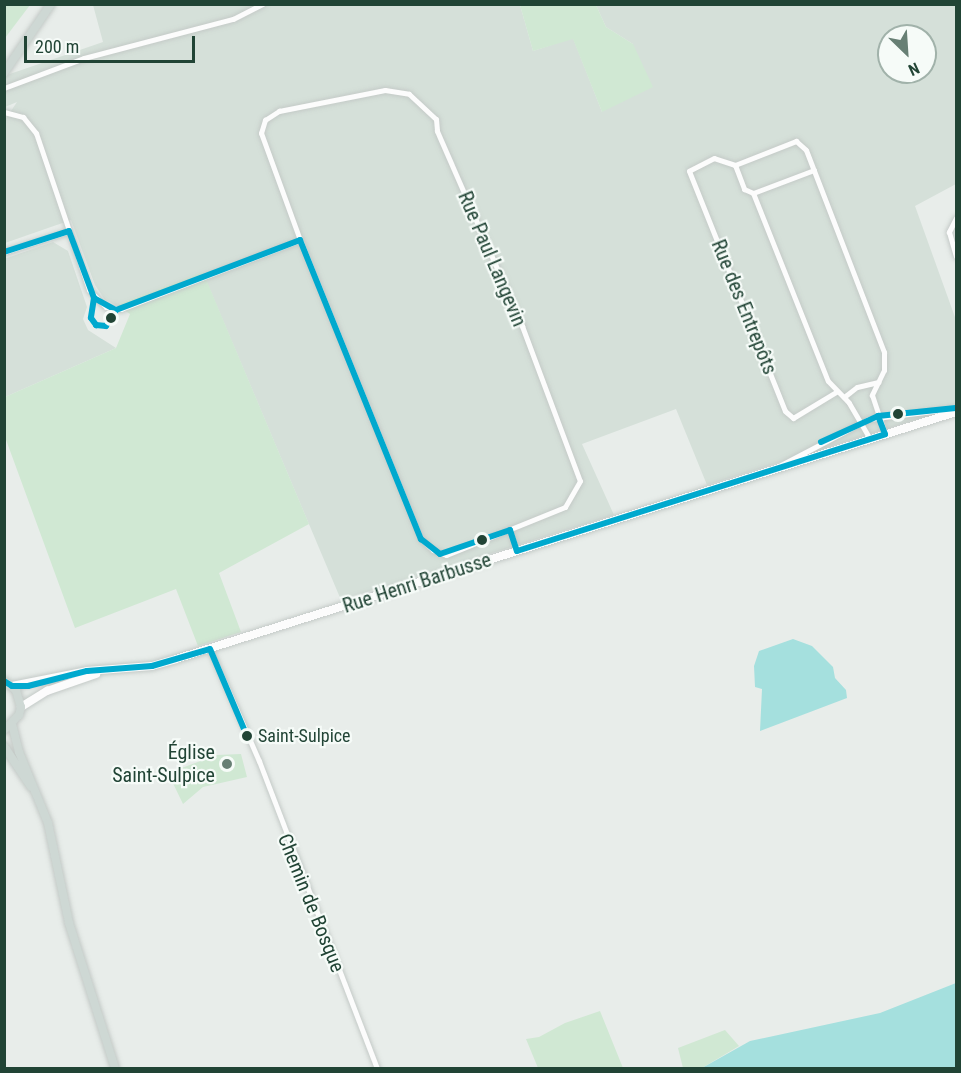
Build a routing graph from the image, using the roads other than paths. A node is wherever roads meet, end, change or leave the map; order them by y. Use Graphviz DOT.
graph roads {
  1 [pos="51,4"];
  2 [pos="262,4"];
  3 [pos="4,73"];
  4 [pos="4,88"];
  5 [pos="4,112"];
  6 [pos="735,165"];
  7 [pos="814,170"];
  8 [pos="753,193"];
  9 [pos="957,219"];
  10 [pos="69,231"];
  11 [pos="300,240"];
  12 [pos="4,252"];
  13 [pos="957,256"];
  14 [pos="878,382"];
  15 [pos="836,392"];
  16 [pos="844,397"];
  17 [pos="957,410"];
  18 [pos="878,416"];
  19 [pos="861,422"];
  20 [pos="885,434"];
  21 [pos="870,439"];
  22 [pos="776,469"];
  23 [pos="510,530"];
  24 [pos="517,551"];
  25 [pos="210,649"];
  26 [pos="116,669"];
  27 [pos="8,684"];
  28 [pos="21,706"];
  29 [pos="8,727"];
  30 [pos="4,746"];
  31 [pos="42,806"];
  32 [pos="116,1068"];
  33 [pos="377,1068"];
  1 -- 3 [label="main road"];
  2 -- 4 [label="street"];
  5 -- 10 [label="street"];
  6 -- 7 [label="street"];
  6 -- 8 [label="street"];
  6 -- 15 [label="street, Rue des Entrepôts"];
  7 -- 8 [label="street"];
  7 -- 14 [label="street"];
  8 -- 15 [label="street"];
  9 -- 13 [label="street"];
  10 -- 11 [label="street"];
  10 -- 12 [label="street"];
  11 -- 23 [label="street"];
  11 -- 23 [label="street, Rue Paul Langevin"];
  14 -- 16 [label="street"];
  14 -- 18 [label="street"];
  15 -- 16 [label="street"];
  16 -- 19 [label="street"];
  17 -- 18 [label="street"];
  17 -- 20 [label="main road, Rue Henri Barbusse"];
  18 -- 19 [label="street"];
  18 -- 20 [label="street"];
  19 -- 21 [label="street"];
  19 -- 22 [label="street"];
  20 -- 21 [label="main road, Rue Henri Barbusse"];
  21 -- 22 [label="main road, Rue Henri Barbusse"];
  22 -- 24 [label="main road, Rue Henri Barbusse"];
  23 -- 24 [label="street"];
  24 -- 25 [label="main road, Rue Henri Barbusse"];
  25 -- 26 [label="main road, Rue Henri Barbusse"];
  25 -- 33 [label="street, Chemin de Bosque"];
  26 -- 27 [label="main road, Rue Henri Barbusse"];
  26 -- 28 [label="main road, Rue Henri Barbusse"];
  27 -- 28 [label="main road"];
  28 -- 29 [label="main road"];
  29 -- 31 [label="main road"];
  30 -- 31 [label="main road"];
  31 -- 32 [label="main road"];
}
